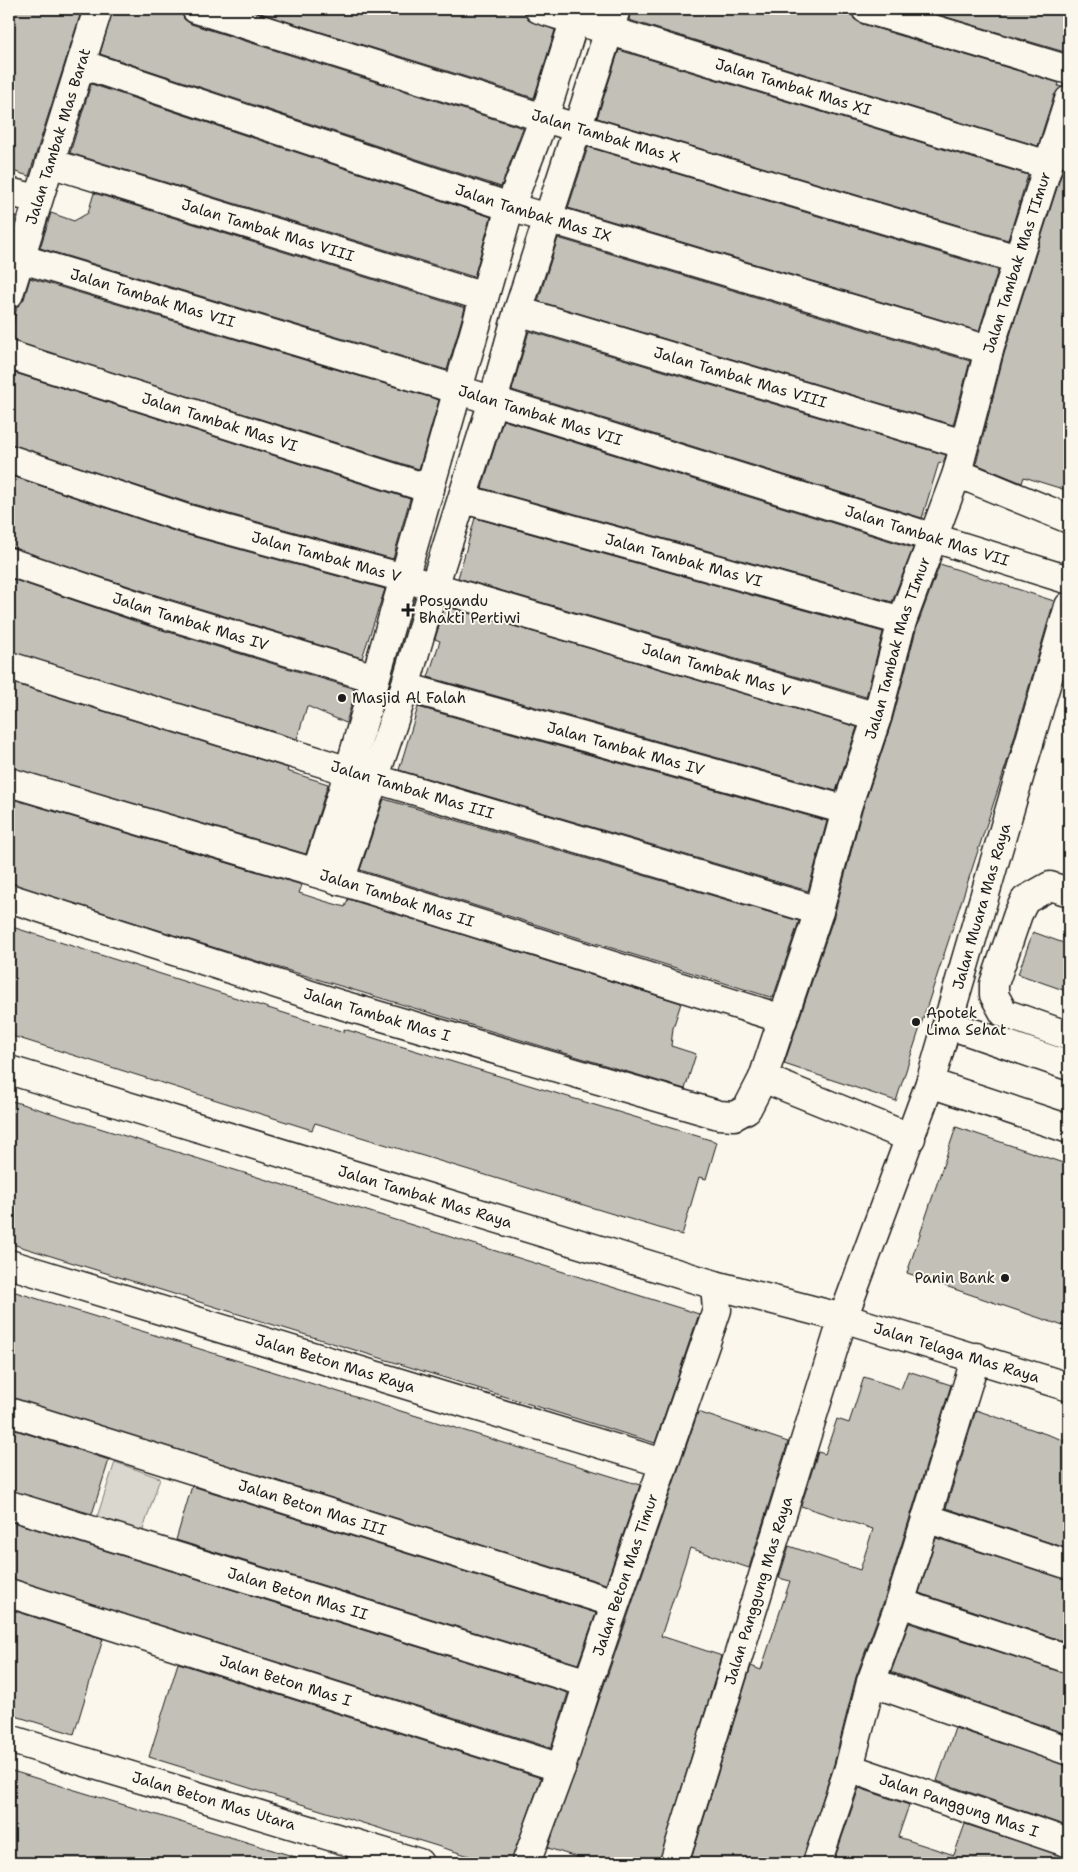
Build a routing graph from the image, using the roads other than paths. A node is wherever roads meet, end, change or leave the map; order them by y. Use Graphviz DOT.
graph roads {
  1 [pos="98,9"];
  2 [pos="196,9"];
  3 [pos="539,9"];
  4 [pos="866,9"];
  5 [pos="576,14"];
  6 [pos="613,20"];
  7 [pos="81,64"];
  8 [pos="1069,70"];
  9 [pos="1069,100"];
  10 [pos="544,118"];
  11 [pos="578,128"];
  12 [pos="50,163"];
  13 [pos="1048,165"];
  14 [pos="9,192"];
  15 [pos="38,199"];
  16 [pos="510,207"];
  17 [pos="548,218"];
  18 [pos="14,257"];
  19 [pos="1017,259"];
  20 [pos="9,294"];
  21 [pos="484,297"];
  22 [pos="518,310"];
  23 [pos="989,350"];
  24 [pos="9,355"];
  25 [pos="459,390"];
  26 [pos="493,401"];
  27 [pos="963,444"];
  28 [pos="9,459"];
  29 [pos="957,473"];
  30 [pos="430,490"];
  31 [pos="464,499"];
  32 [pos="1069,519"];
  33 [pos="932,538"];
  34 [pos="9,562"];
  35 [pos="404,578"];
  36 [pos="1069,580"];
  37 [pos="434,587"];
  38 [pos="1069,606"];
  39 [pos="902,621"];
  40 [pos="9,666"];
  41 [pos="375,678"];
  42 [pos="406,686"];
  43 [pos="877,717"];
  44 [pos="349,771"];
  45 [pos="376,779"];
  46 [pos="9,782"];
  47 [pos="846,810"];
  48 [pos="328,877"];
  49 [pos="1060,889"];
  50 [pos="9,898"];
  51 [pos="819,911"];
  52 [pos="783,1019"];
  53 [pos="947,1024"];
  54 [pos="1069,1036"];
  55 [pos="1069,1066"];
  56 [pos="9,1070"];
  57 [pos="763,1078"];
  58 [pos="930,1083"];
  59 [pos="747,1109"];
  60 [pos="1069,1130"];
  61 [pos="911,1138"];
  62 [pos="9,1264"];
  63 [pos="715,1285"];
  64 [pos="843,1318"];
  65 [pos="976,1357"];
  66 [pos="1069,1387"];
  67 [pos="9,1412"];
  68 [pos="663,1463"];
  69 [pos="9,1506"];
  70 [pos="926,1518"];
  71 [pos="1069,1564"];
  72 [pos="9,1593"];
  73 [pos="615,1603"];
  74 [pos="900,1603"];
  75 [pos="1069,1659"];
  76 [pos="871,1682"];
  77 [pos="588,1683"];
  78 [pos="9,1739"];
  79 [pos="1069,1750"];
  80 [pos="561,1768"];
  81 [pos="849,1768"];
  82 [pos="1069,1842"];
  83 [pos="419,1863"];
  84 [pos="526,1863"];
  85 [pos="674,1863"];
  86 [pos="817,1863"];
  1 -- 7 [label="street, Jalan Tambak Mas Barat"];
  2 -- 10 [label="street, Jalan Tambak Mas X"];
  3 -- 5 [label="street, Jalan Tambak Mas XI"];
  4 -- 8 [label="street"];
  5 -- 6 [label="street, Jalan Tambak Mas XI"];
  5 -- 10 [label="street"];
  6 -- 11 [label="street"];
  6 -- 13 [label="street, Jalan Tambak Mas XI"];
  7 -- 12 [label="street, Jalan Tambak Mas Barat"];
  7 -- 16 [label="street, Jalan Tambak Mas IX"];
  9 -- 13 [label="street, Jalan Tambak Mas TImur"];
  10 -- 11 [label="street, Jalan Tambak Mas X"];
  10 -- 16 [label="street"];
  11 -- 17 [label="street"];
  11 -- 19 [label="street, Jalan Tambak Mas X"];
  12 -- 15 [label="street, Jalan Tambak Mas Barat"];
  12 -- 21 [label="street, Jalan Tambak Mas VIII"];
  13 -- 19 [label="street, Jalan Tambak Mas TImur"];
  14 -- 15 [label="street"];
  15 -- 18 [label="street, Jalan Tambak Mas Barat"];
  16 -- 17 [label="street, Jalan Tambak Mas IX"];
  16 -- 21 [label="street"];
  17 -- 22 [label="street"];
  17 -- 23 [label="street, Jalan Tambak Mas IX"];
  18 -- 20 [label="street, Jalan Tambak Mas Barat"];
  18 -- 25 [label="street, Jalan Tambak Mas VII"];
  19 -- 23 [label="street, Jalan Tambak Mas TImur"];
  21 -- 25 [label="street"];
  22 -- 26 [label="street"];
  22 -- 27 [label="street, Jalan Tambak Mas VIII"];
  23 -- 27 [label="street, Jalan Tambak Mas TImur"];
  24 -- 30 [label="street, Jalan Tambak Mas VI"];
  25 -- 26 [label="street, Jalan Tambak Mas VII"];
  25 -- 30 [label="street"];
  26 -- 31 [label="street"];
  26 -- 33 [label="street, Jalan Tambak Mas VII"];
  27 -- 29 [label="street, Jalan Tambak Mas TImur"];
  28 -- 35 [label="street, Jalan Tambak Mas V"];
  29 -- 32 [label="street"];
  29 -- 33 [label="street, Jalan Tambak Mas TImur"];
  30 -- 35 [label="street"];
  31 -- 37 [label="street"];
  31 -- 39 [label="street, Jalan Tambak Mas VI"];
  33 -- 36 [label="street, Jalan Tambak Mas VII"];
  33 -- 39 [label="street, Jalan Tambak Mas TImur"];
  34 -- 41 [label="street, Jalan Tambak Mas IV"];
  35 -- 37 [label="street, Jalan Tambak Mas V"];
  35 -- 41 [label="street"];
  37 -- 42 [label="street"];
  37 -- 43 [label="street, Jalan Tambak Mas V"];
  38 -- 53 [label="street, Jalan Muara Mas Raya"];
  39 -- 43 [label="street, Jalan Tambak Mas TImur"];
  40 -- 44 [label="street, Jalan Tambak Mas III"];
  41 -- 44 [label="street"];
  42 -- 45 [label="street"];
  42 -- 47 [label="street, Jalan Tambak Mas IV"];
  43 -- 47 [label="street, Jalan Tambak Mas TImur"];
  44 -- 45 [label="street, Jalan Tambak Mas III"];
  44 -- 48 [label="street"];
  45 -- 48 [label="street"];
  45 -- 51 [label="street, Jalan Tambak Mas III"];
  46 -- 48 [label="street, Jalan Tambak Mas II"];
  47 -- 51 [label="street, Jalan Tambak Mas TImur"];
  48 -- 52 [label="street, Jalan Tambak Mas II"];
  49 -- 54 [label="street"];
  50 -- 59 [label="street, Jalan Tambak Mas I"];
  51 -- 52 [label="street, Jalan Tambak Mas TImur"];
  52 -- 57 [label="street, Jalan Tambak Mas TImur"];
  53 -- 55 [label="street"];
  53 -- 58 [label="street, Jalan Muara Mas Raya"];
  56 -- 63 [label="street, Jalan Tambak Mas Raya"];
  57 -- 59 [label="street, Jalan Tambak Mas TImur"];
  57 -- 61 [label="street"];
  58 -- 60 [label="street"];
  58 -- 61 [label="street, Jalan Muara Mas Raya"];
  61 -- 64 [label="street, Jalan Muara Mas Raya"];
  62 -- 68 [label="street, Jalan Beton Mas Raya"];
  63 -- 64 [label="street, Jalan Tambak Mas Raya"];
  63 -- 68 [label="street, Jalan Beton Mas Timur"];
  64 -- 65 [label="street, Jalan Telaga Mas Raya"];
  64 -- 85 [label="street, Jalan Panggung Mas Raya"];
  65 -- 66 [label="street, Jalan Telaga Mas Raya"];
  65 -- 70 [label="street"];
  67 -- 73 [label="street, Jalan Beton Mas III"];
  68 -- 73 [label="street, Jalan Beton Mas Timur"];
  69 -- 77 [label="street, Jalan Beton Mas II"];
  70 -- 71 [label="street"];
  70 -- 74 [label="street"];
  72 -- 80 [label="street, Jalan Beton Mas I"];
  73 -- 77 [label="street, Jalan Beton Mas Timur"];
  74 -- 75 [label="street"];
  74 -- 76 [label="street"];
  76 -- 79 [label="street"];
  76 -- 81 [label="street"];
  77 -- 80 [label="street, Jalan Beton Mas Timur"];
  78 -- 83 [label="street, Jalan Beton Mas Utara"];
  80 -- 84 [label="street, Jalan Beton Mas Timur"];
  81 -- 82 [label="street, Jalan Panggung Mas I"];
  81 -- 86 [label="street"];
}
